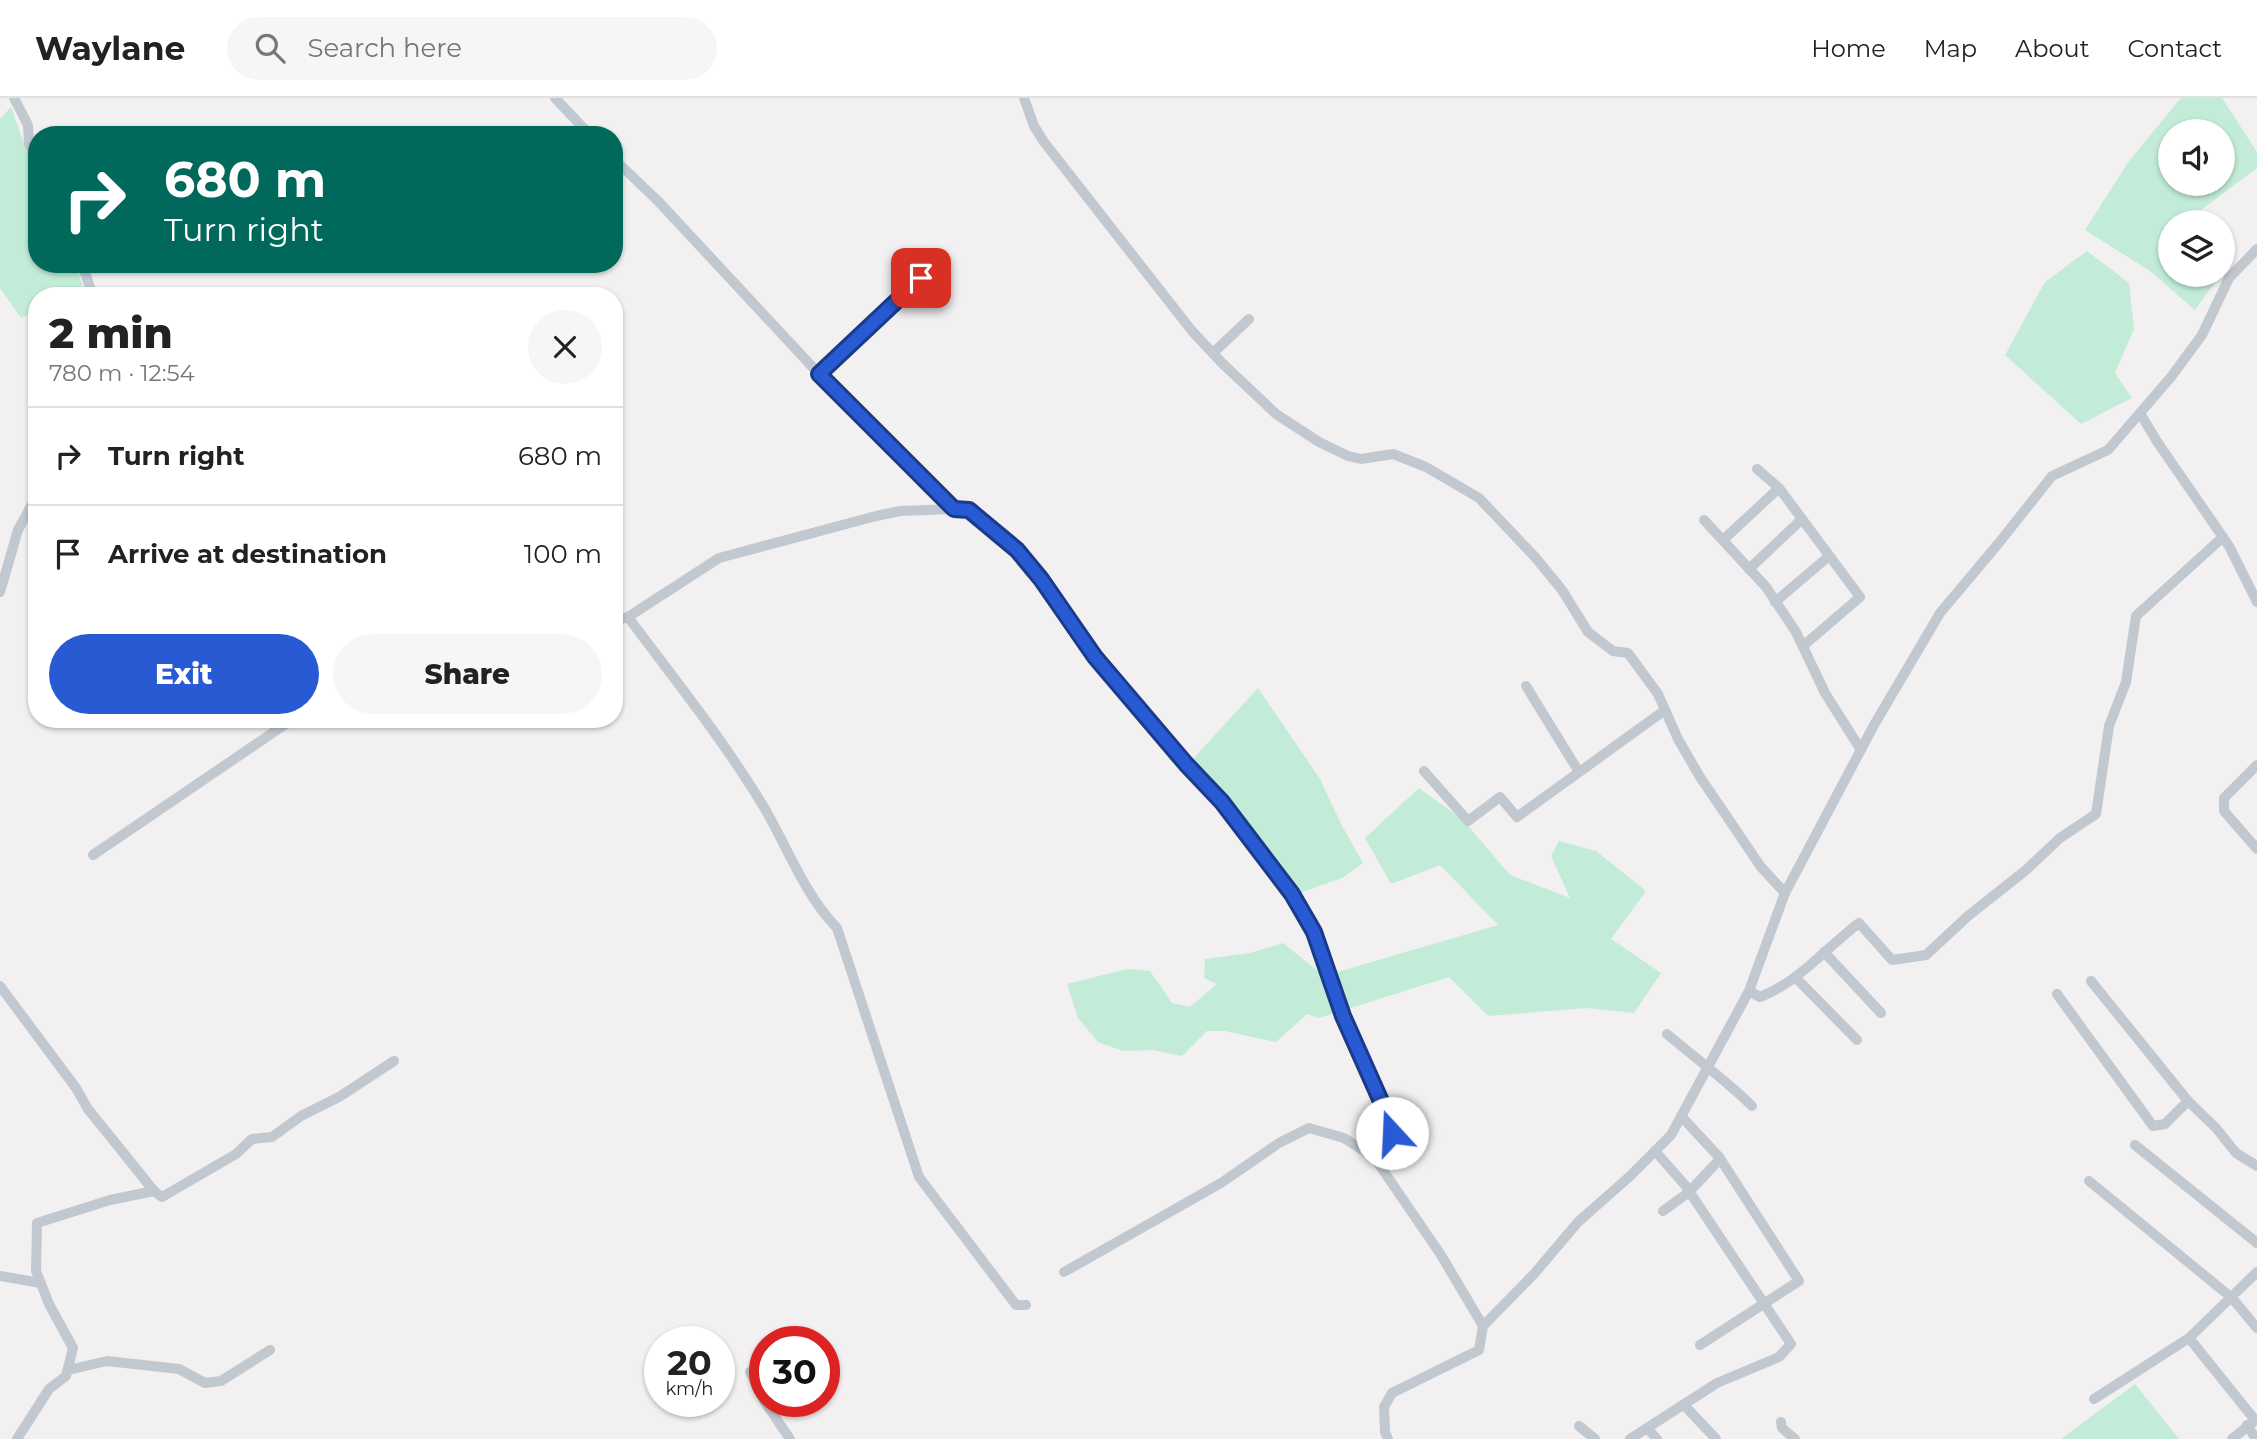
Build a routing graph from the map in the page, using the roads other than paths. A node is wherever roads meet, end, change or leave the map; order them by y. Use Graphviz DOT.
graph roads {
  1 [pos="14,98"];
  2 [pos="555,98"];
  3 [pos="1024,98"];
  4 [pos="28,126"];
  5 [pos="581,126"];
  6 [pos="623,168"];
  7 [pos="2257,249"];
  8 [pos="941,258"];
  9 [pos="1249,319"];
  10 [pos="1213,353"];
  11 [pos="819,374"];
  12 [pos="2140,413"];
  13 [pos="1757,469"];
  14 [pos="1780,488"];
  15 [pos="954,509"];
  16 [pos="28,512"];
  17 [pos="1802,519"];
  18 [pos="1704,520"];
  19 [pos="2223,537"];
  20 [pos="1723,540"];
  21 [pos="1829,556"];
  22 [pos="1749,569"];
  23 [pos="0,592"];
  24 [pos="1775,602"];
  25 [pos="2257,602"];
  26 [pos="628,617"];
  27 [pos="623,618"];
  28 [pos="1803,646"];
  29 [pos="1526,686"];
  30 [pos="1665,710"];
  31 [pos="280,728"];
  32 [pos="1861,750"];
  33 [pos="2257,765"];
  34 [pos="1424,772"];
  35 [pos="1579,772"];
  36 [pos="2257,849"];
  37 [pos="93,855"];
  38 [pos="1785,893"];
  39 [pos="1824,952"];
  40 [pos="1795,977"];
  41 [pos="2091,981"];
  42 [pos="0,986"];
  43 [pos="1749,991"];
  44 [pos="2057,994"];
  45 [pos="1881,1013"];
  46 [pos="1667,1034"];
  47 [pos="1857,1040"];
  48 [pos="394,1061"];
  49 [pos="1707,1069"];
  50 [pos="2188,1101"];
  51 [pos="1752,1107"];
  52 [pos="1681,1116"];
  53 [pos="2135,1145"];
  54 [pos="1655,1151"];
  55 [pos="1374,1157"];
  56 [pos="1720,1159"];
  57 [pos="2257,1166"];
  58 [pos="2090,1181"];
  59 [pos="154,1191"];
  60 [pos="1689,1192"];
  61 [pos="1663,1211"];
  62 [pos="2257,1243"];
  63 [pos="1064,1272"];
  64 [pos="2257,1273"];
  65 [pos="0,1276"];
  66 [pos="41,1283"];
  67 [pos="2232,1298"];
  68 [pos="1027,1305"];
  69 [pos="1763,1305"];
  70 [pos="1483,1326"];
  71 [pos="2257,1328"];
  72 [pos="2189,1338"];
  73 [pos="1700,1345"];
  74 [pos="270,1350"];
  75 [pos="68,1370"];
  76 [pos="2094,1399"];
  77 [pos="1685,1405"];
  78 [pos="775,1417"];
  79 [pos="2253,1421"];
  80 [pos="1781,1422"];
  81 [pos="1579,1426"];
  82 [pos="1647,1428"];
  83 [pos="17,1439"];
  84 [pos="790,1439"];
  85 [pos="1388,1439"];
  86 [pos="1595,1439"];
  87 [pos="1630,1439"];
  88 [pos="1657,1439"];
  89 [pos="1716,1439"];
  90 [pos="1795,1439"];
  91 [pos="2232,1439"];
  92 [pos="2256,1439"];
  1 -- 4 [label="street"];
  2 -- 5 [label="street"];
  3 -- 10 [label="street"];
  6 -- 11 [label="street"];
  7 -- 12 [label="street"];
  8 -- 11 [label="street"];
  9 -- 10 [label="street"];
  10 -- 30 [label="street"];
  11 -- 15 [label="street"];
  12 -- 19 [label="street"];
  12 -- 32 [label="street"];
  13 -- 14 [label="street"];
  14 -- 17 [label="street"];
  14 -- 20 [label="street"];
  15 -- 26 [label="street"];
  15 -- 55 [label="street"];
  16 -- 23 [label="street"];
  17 -- 21 [label="street"];
  17 -- 22 [label="street"];
  18 -- 20 [label="street"];
  19 -- 25 [label="street"];
  19 -- 39 [label="street"];
  20 -- 22 [label="street"];
  21 -- 24 [label="street"];
  21 -- 28 [label="street"];
  22 -- 24 [label="street"];
  24 -- 28 [label="street"];
  26 -- 27 [label="street"];
  26 -- 68 [label="street"];
  28 -- 32 [label="street"];
  29 -- 35 [label="street"];
  30 -- 35 [label="street"];
  30 -- 38 [label="street"];
  31 -- 37 [label="street"];
  32 -- 38 [label="street"];
  33 -- 36 [label="street"];
  34 -- 35 [label="street"];
  38 -- 43 [label="street"];
  39 -- 40 [label="street"];
  39 -- 45 [label="street"];
  40 -- 43 [label="street"];
  40 -- 47 [label="street"];
  41 -- 50 [label="street"];
  42 -- 59 [label="street"];
  43 -- 49 [label="street"];
  44 -- 50 [label="street"];
  46 -- 49 [label="street"];
  48 -- 59 [label="street"];
  49 -- 51 [label="street"];
  49 -- 52 [label="street"];
  50 -- 57 [label="street"];
  52 -- 54 [label="street"];
  52 -- 56 [label="street"];
  53 -- 62 [label="street"];
  54 -- 60 [label="street"];
  54 -- 70 [label="street"];
  55 -- 63 [label="street"];
  55 -- 70 [label="street"];
  56 -- 60 [label="street"];
  56 -- 69 [label="street"];
  58 -- 67 [label="street"];
  59 -- 66 [label="street"];
  60 -- 61 [label="street"];
  60 -- 69 [label="street"];
  64 -- 67 [label="street"];
  65 -- 66 [label="street"];
  66 -- 75 [label="street"];
  67 -- 71 [label="street"];
  67 -- 72 [label="street"];
  69 -- 73 [label="street"];
  69 -- 77 [label="street"];
  70 -- 85 [label="street"];
  72 -- 76 [label="street"];
  72 -- 79 [label="street"];
  74 -- 75 [label="street"];
  75 -- 83 [label="street"];
  77 -- 82 [label="street"];
  77 -- 89 [label="street"];
  78 -- 84 [label="street"];
  79 -- 91 [label="street"];
  79 -- 92 [label="street"];
  80 -- 90 [label="street"];
  81 -- 86 [label="street"];
  82 -- 87 [label="street"];
  82 -- 88 [label="street"];
}
